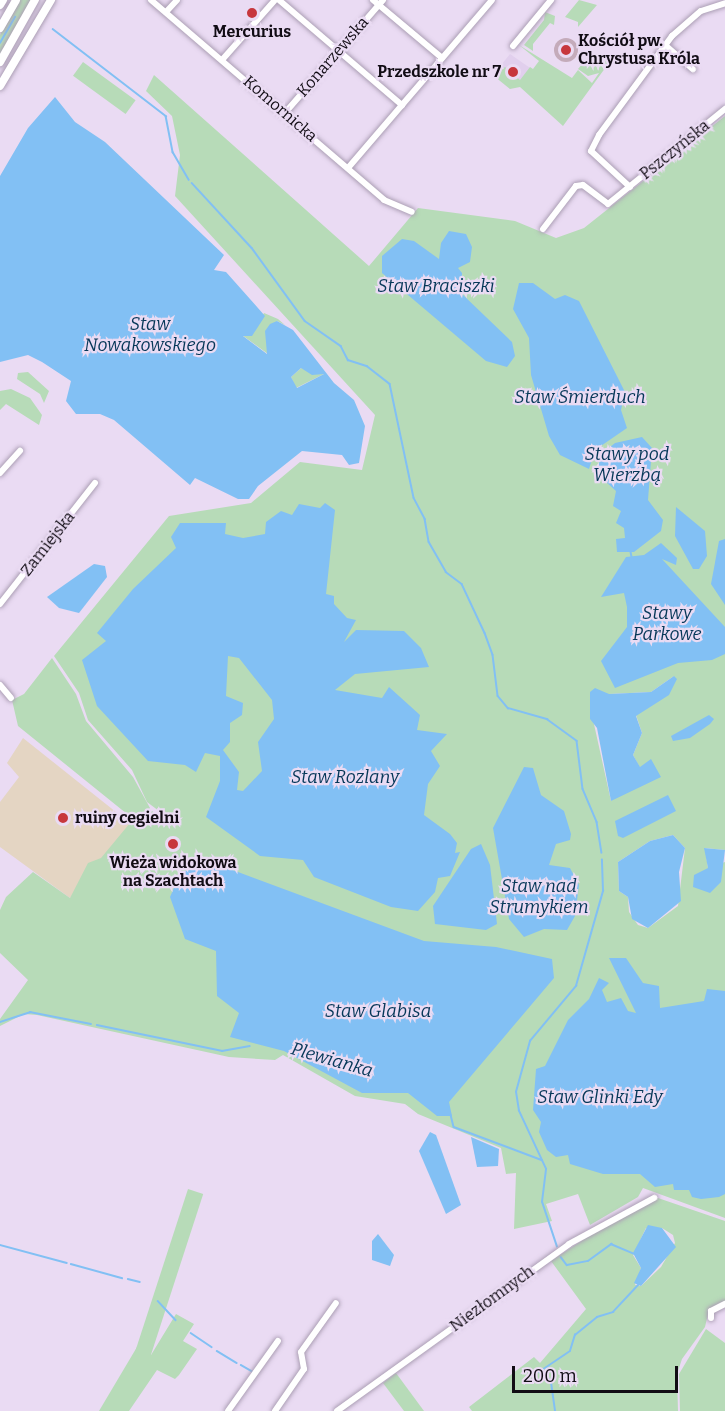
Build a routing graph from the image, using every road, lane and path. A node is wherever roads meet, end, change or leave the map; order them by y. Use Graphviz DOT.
graph roads {
  1 [pos="3,0"];
  2 [pos="15,0"];
  3 [pos="35,0"];
  4 [pos="51,0"];
  5 [pos="151,0"];
  6 [pos="177,0"];
  7 [pos="277,0"];
  8 [pos="492,0"];
  9 [pos="551,0"];
  10 [pos="378,2"];
  11 [pos="725,3"];
  12 [pos="0,5"];
  13 [pos="166,12"];
  14 [pos="0,27"];
  15 [pos="665,45"];
  16 [pos="513,46"];
  17 [pos="339,50"];
  18 [pos="442,58"];
  19 [pos="222,60"];
  20 [pos="0,62"];
  21 [pos="693,69"];
  22 [pos="0,86"];
  23 [pos="402,105"];
  24 [pos="725,109"];
  25 [pos="284,114"];
  26 [pos="348,168"];
  27 [pos="630,187"];
  28 [pos="412,212"];
  29 [pos="543,229"];
  30 [pos="20,451"];
  31 [pos="0,473"];
  32 [pos="95,483"];
  33 [pos="0,604"];
  34 [pos="0,685"];
  35 [pos="11,698"];
  36 [pos="654,1197"];
  37 [pos="336,1303"];
  38 [pos="725,1304"];
  39 [pos="711,1318"];
  40 [pos="278,1341"];
  41 [pos="228,1411"];
  42 [pos="275,1411"];
  43 [pos="337,1411"];
  1 -- 12 [label="street"];
  2 -- 14 [label="main road"];
  3 -- 20 [label="main road"];
  4 -- 22 [label="street"];
  5 -- 13 [label="street, Komornicka"];
  6 -- 13 [label="street"];
  7 -- 17 [label="street"];
  7 -- 19 [label="street"];
  8 -- 18 [label="street"];
  9 -- 16 [label="street"];
  10 -- 17 [label="street, Konarzewska"];
  10 -- 18 [label="street"];
  11 -- 15 [label="street, Pszczyńska"];
  13 -- 19 [label="street, Komornicka"];
  15 -- 21 [label="street"];
  15 -- 27 [label="street, Pszczyńska"];
  17 -- 23 [label="street"];
  17 -- 25 [label="street, Konarzewska"];
  18 -- 23 [label="street"];
  19 -- 25 [label="street, Komornicka"];
  23 -- 26 [label="street"];
  24 -- 27 [label="street, Pszczyńska"];
  25 -- 26 [label="street, Komornicka"];
  26 -- 28 [label="street, Komornicka"];
  27 -- 29 [label="street"];
  30 -- 31 [label="street"];
  32 -- 33 [label="street, Zamiejska"];
  34 -- 35 [label="street"];
  36 -- 43 [label="street, Niezłomnych"];
  37 -- 42 [label="street"];
  38 -- 39 [label="street"];
  40 -- 41 [label="street"];
}
